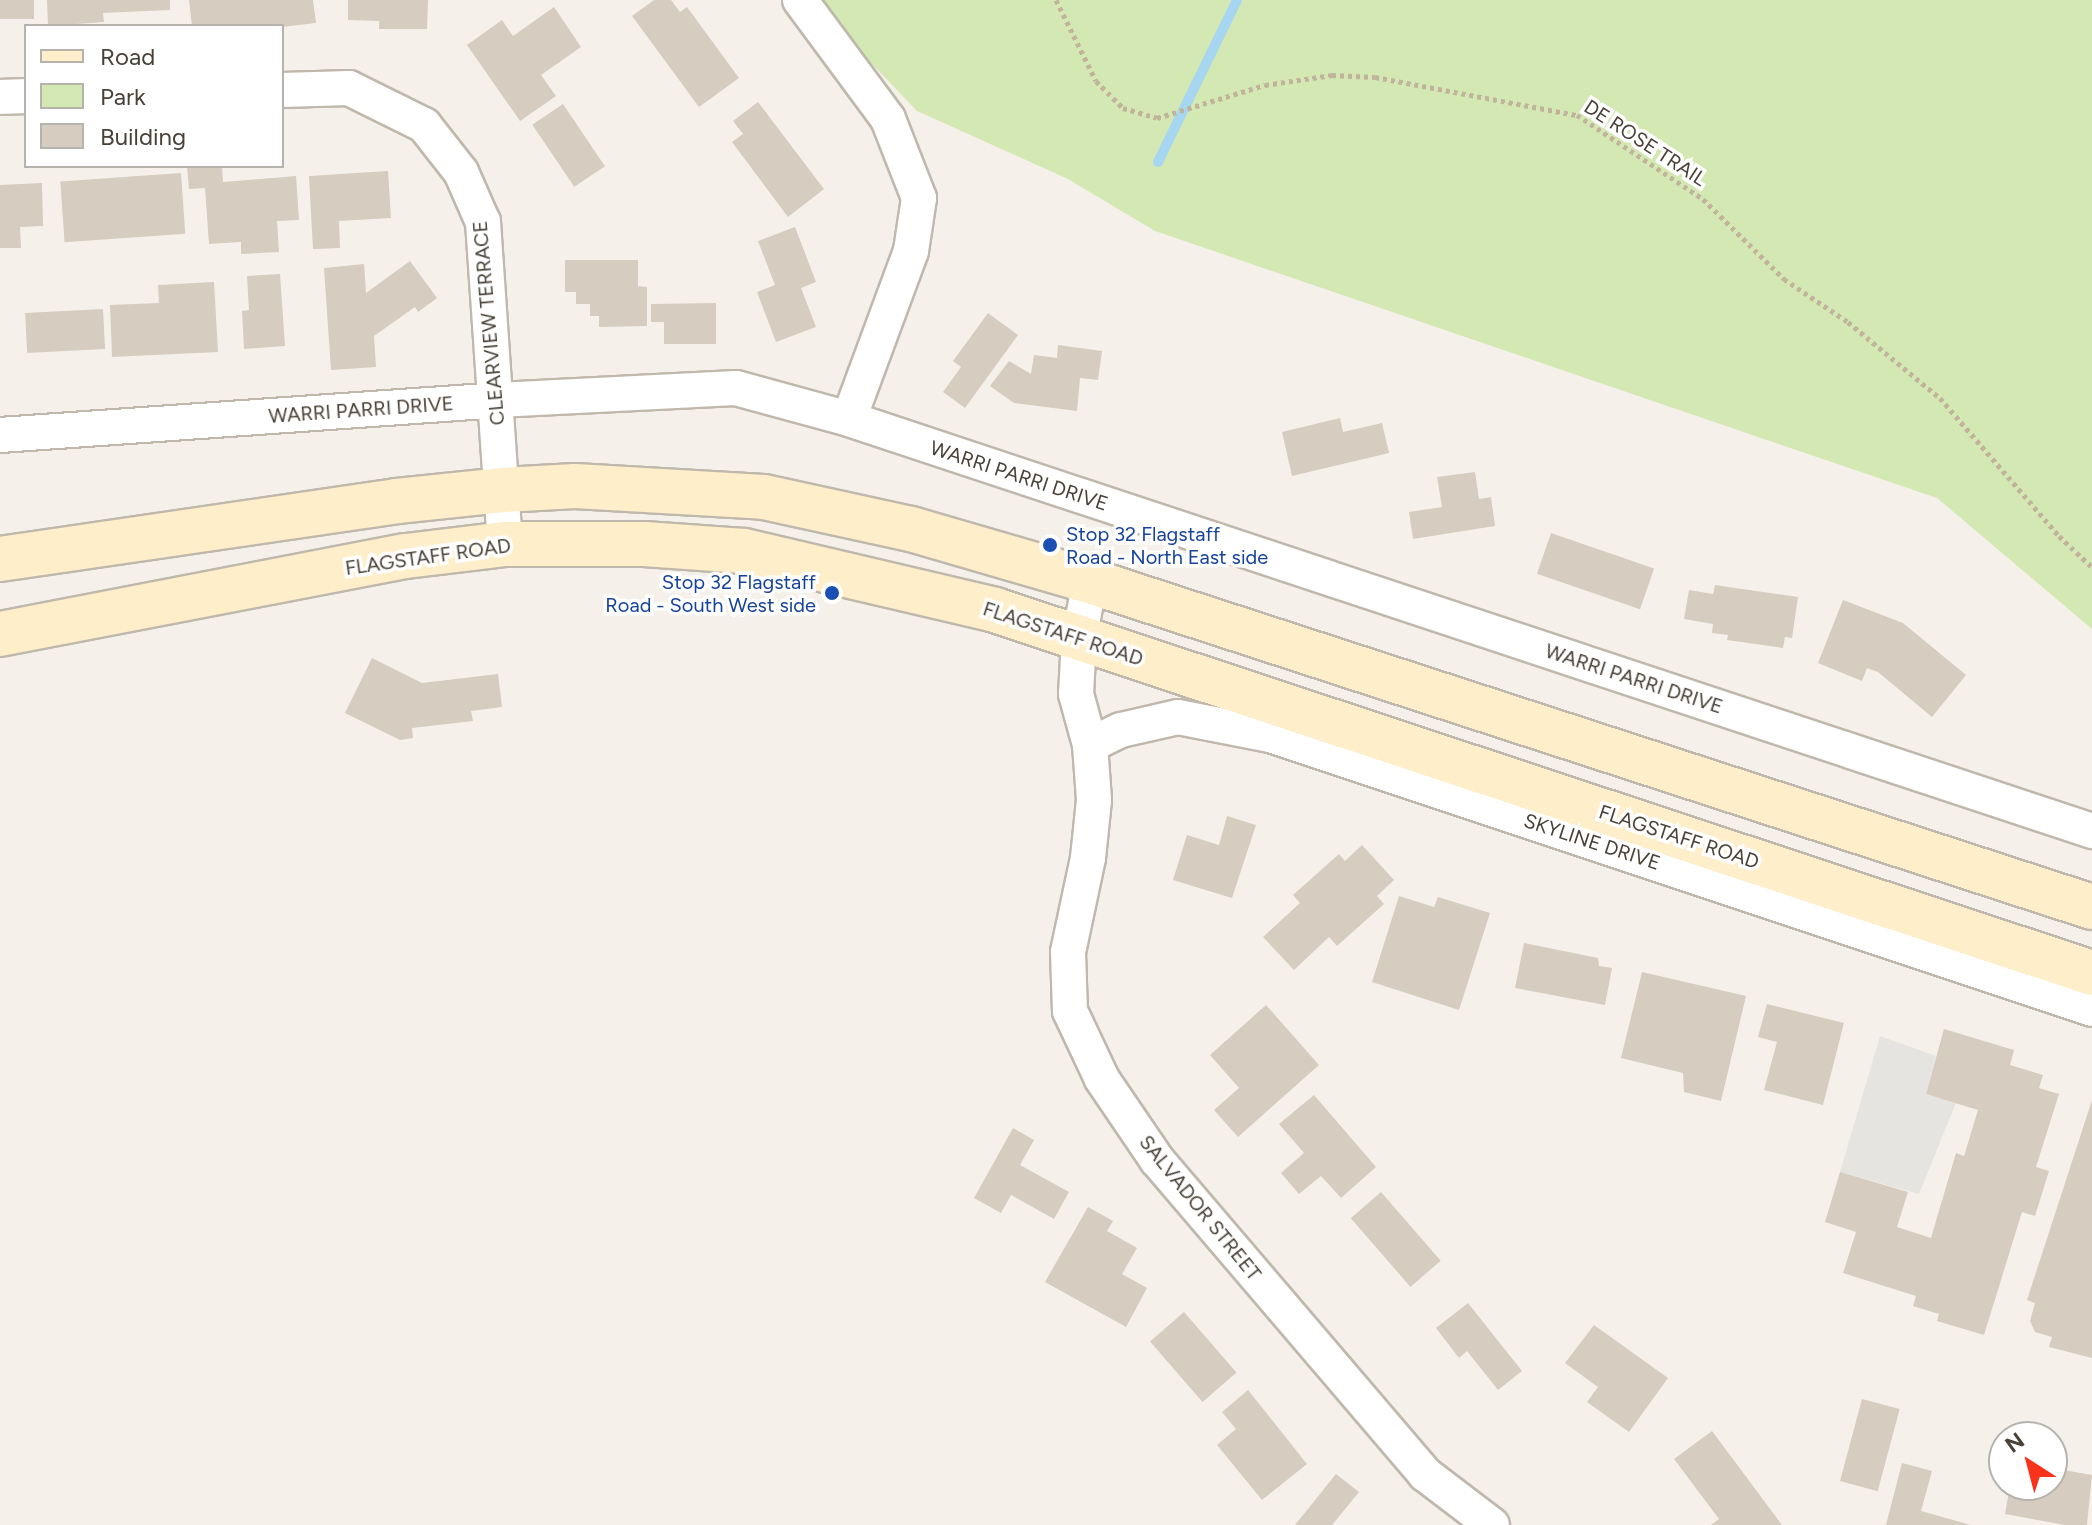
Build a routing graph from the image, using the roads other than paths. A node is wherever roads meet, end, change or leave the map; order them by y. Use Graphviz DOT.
graph roads {
  1 [pos="800,0"];
  2 [pos="284,90"];
  3 [pos="24,96"];
  4 [pos="0,97"];
  5 [pos="497,400"];
  6 [pos="849,419"];
  7 [pos="0,435"];
  8 [pos="503,490"];
  9 [pos="505,544"];
  10 [pos="0,559"];
  11 [pos="1090,581"];
  12 [pos="0,634"];
  13 [pos="1079,639"];
  14 [pos="1090,745"];
  15 [pos="2092,831"];
  16 [pos="2092,907"];
  17 [pos="2092,973"];
  18 [pos="2092,1009"];
  19 [pos="1492,1525"];
  1 -- 6 [label="street"];
  2 -- 5 [label="street, CLEARVIEW TERRACE"];
  3 -- 4 [label="street"];
  5 -- 6 [label="street, WARRI PARRI DRIVE"];
  5 -- 7 [label="street, WARRI PARRI DRIVE"];
  5 -- 8 [label="street, CLEARVIEW TERRACE"];
  6 -- 15 [label="street, WARRI PARRI DRIVE"];
  8 -- 9 [label="street, CLEARVIEW TERRACE"];
  8 -- 10 [label="main road"];
  8 -- 11 [label="main road"];
  9 -- 12 [label="main road, FLAGSTAFF ROAD"];
  9 -- 13 [label="main road, FLAGSTAFF ROAD"];
  11 -- 13 [label="street, SALVADOR STREET"];
  11 -- 16 [label="main road"];
  13 -- 14 [label="street, SALVADOR STREET"];
  13 -- 17 [label="main road, FLAGSTAFF ROAD"];
  14 -- 18 [label="street, SKYLINE DRIVE"];
  14 -- 19 [label="street, SALVADOR STREET"];
}
